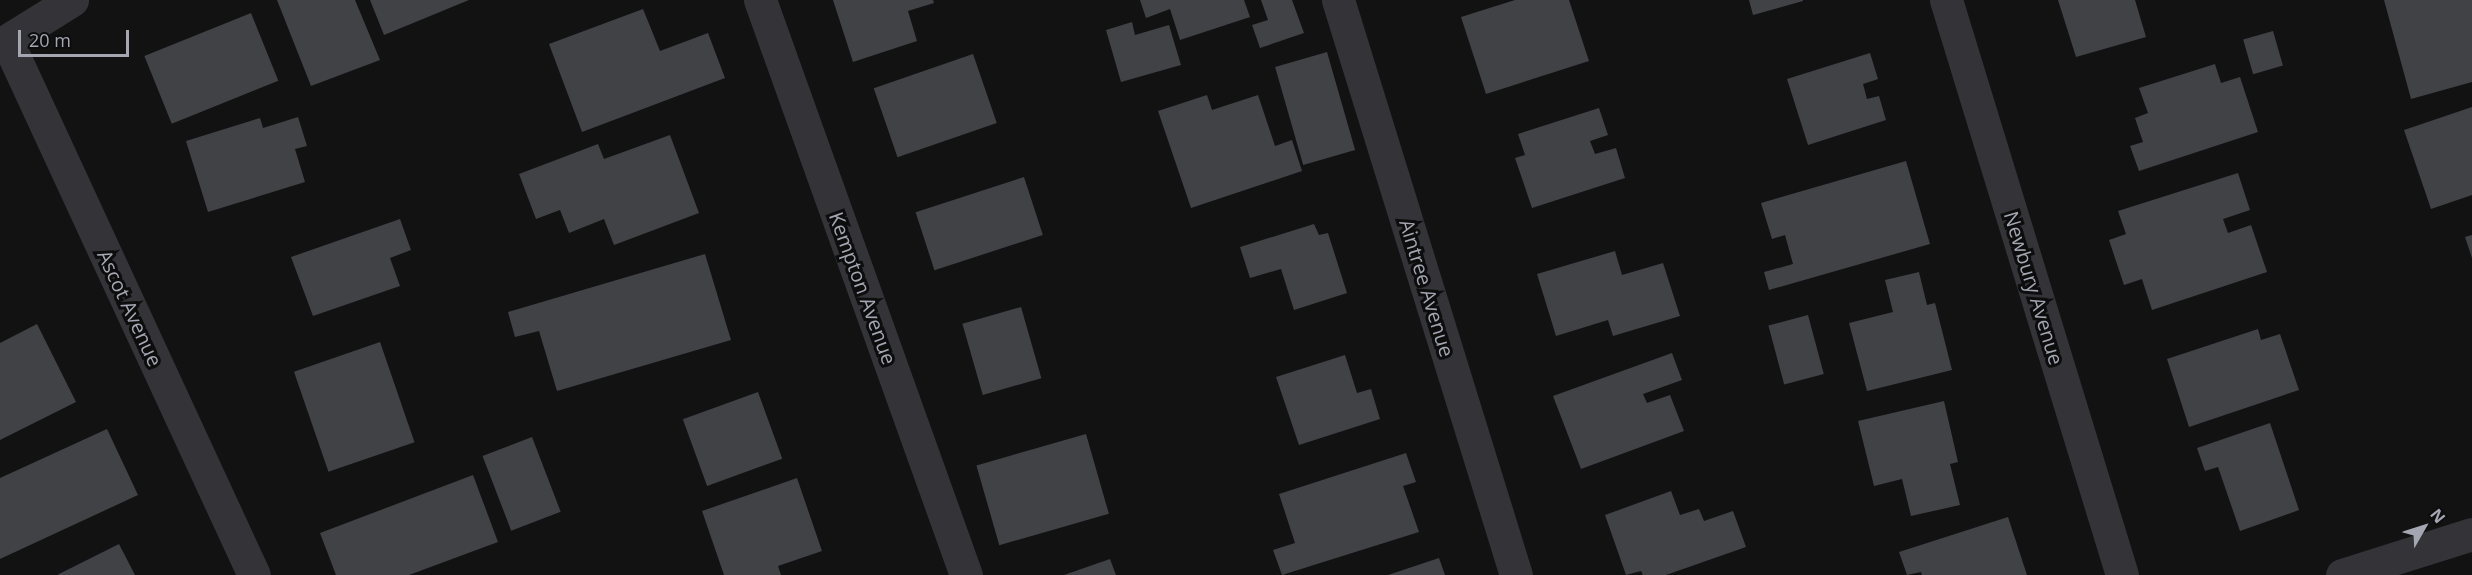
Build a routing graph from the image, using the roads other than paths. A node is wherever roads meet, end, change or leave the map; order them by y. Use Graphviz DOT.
graph roads {
  1 [pos="72,0"];
  2 [pos="760,0"];
  3 [pos="1338,0"];
  4 [pos="1946,0"];
  5 [pos="3,43"];
  6 [pos="2472,534"];
  7 [pos="254,575"];
  8 [pos="966,575"];
  9 [pos="1516,575"];
  10 [pos="2122,575"];
  11 [pos="2342,575"];
  1 -- 5 [label="street"];
  2 -- 8 [label="street, Kempton Avenue"];
  3 -- 9 [label="street, Aintree Avenue"];
  4 -- 10 [label="street, Newbury Avenue"];
  5 -- 7 [label="street, Ascot Avenue"];
  6 -- 11 [label="street"];
}
